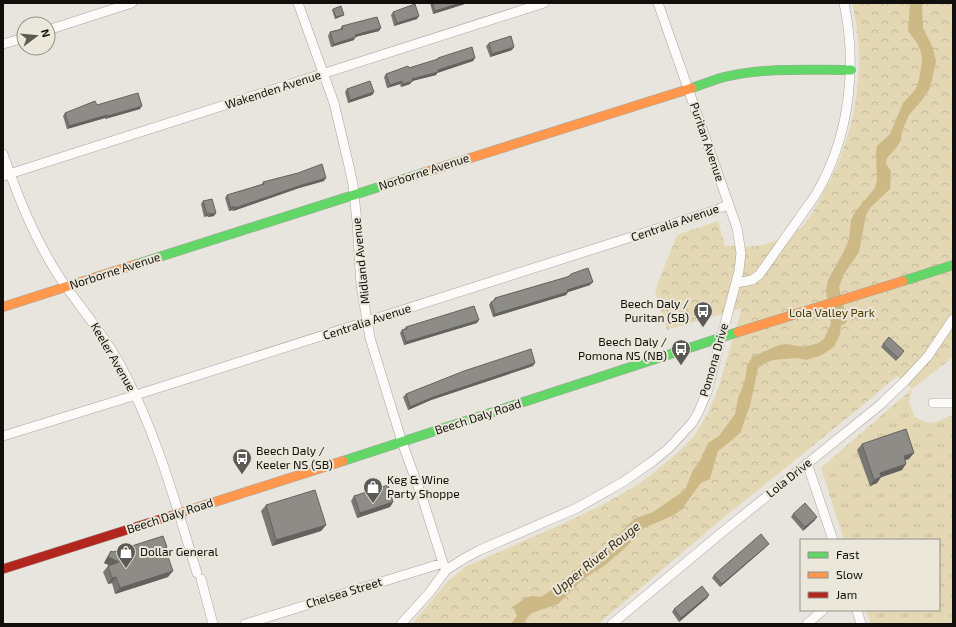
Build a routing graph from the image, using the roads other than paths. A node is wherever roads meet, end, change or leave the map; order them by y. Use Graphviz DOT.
graph roads {
  1 [pos="132,3"];
  2 [pos="298,3"];
  3 [pos="544,3"];
  4 [pos="658,3"];
  5 [pos="844,3"];
  6 [pos="56,27"];
  7 [pos="16,40"];
  8 [pos="3,44"];
  9 [pos="851,70"];
  10 [pos="324,73"];
  11 [pos="688,88"];
  12 [pos="3,154"];
  13 [pos="6,175"];
  14 [pos="354,195"];
  15 [pos="729,204"];
  16 [pos="953,266"];
  17 [pos="736,283"];
  18 [pos="67,286"];
  19 [pos="3,307"];
  20 [pos="953,319"];
  21 [pos="368,321"];
  22 [pos="721,337"];
  23 [pos="136,395"];
  24 [pos="933,402"];
  25 [pos="953,403"];
  26 [pos="3,436"];
  27 [pos="402,442"];
  28 [pos="807,463"];
  29 [pos="178,514"];
  30 [pos="833,539"];
  31 [pos="444,566"];
  32 [pos="3,569"];
  33 [pos="822,611"];
  34 [pos="857,611"];
  35 [pos="213,624"];
  36 [pos="245,624"];
  37 [pos="401,624"];
  38 [pos="612,624"];
  39 [pos="807,624"];
  40 [pos="861,624"];
  1 -- 6 [label="street"];
  2 -- 10 [label="street, Midland Avenue"];
  3 -- 10 [label="street, Wakenden Avenue"];
  4 -- 11 [label="street, Puritan Avenue"];
  5 -- 9 [label="street"];
  7 -- 8 [label="street"];
  9 -- 11 [label="main road, Norborne Avenue"];
  9 -- 17 [label="street"];
  10 -- 13 [label="street, Wakenden Avenue"];
  10 -- 14 [label="street, Midland Avenue"];
  11 -- 14 [label="main road, Norborne Avenue"];
  11 -- 15 [label="street, Puritan Avenue"];
  12 -- 13 [label="street, Keeler Avenue"];
  13 -- 18 [label="street, Keeler Avenue"];
  14 -- 18 [label="main road, Norborne Avenue"];
  14 -- 21 [label="street, Midland Avenue"];
  15 -- 17 [label="street, Puritan Avenue"];
  15 -- 21 [label="street, Centralia Avenue"];
  16 -- 22 [label="main road, Beech Daly Road"];
  17 -- 22 [label="street, Pomona Drive"];
  18 -- 19 [label="main road, Norborne Avenue"];
  18 -- 23 [label="street, Keeler Avenue"];
  20 -- 28 [label="street, Lola Drive"];
  21 -- 23 [label="street, Centralia Avenue"];
  21 -- 27 [label="street, Midland Avenue"];
  22 -- 27 [label="main road, Beech Daly Road"];
  22 -- 31 [label="street, Pomona Drive"];
  23 -- 26 [label="street, Centralia Avenue"];
  23 -- 29 [label="street, Keeler Avenue"];
  24 -- 25 [label="street"];
  27 -- 29 [label="main road, Beech Daly Road"];
  27 -- 31 [label="street, Midland Avenue"];
  28 -- 30 [label="street"];
  28 -- 38 [label="street, Lola Drive"];
  29 -- 32 [label="main road, Beech Daly Road"];
  29 -- 35 [label="street, Keeler Avenue"];
  31 -- 36 [label="street, Chelsea Street"];
  31 -- 37 [label="street, Pomona Drive"];
  33 -- 39 [label="street"];
  34 -- 40 [label="street"];
}
